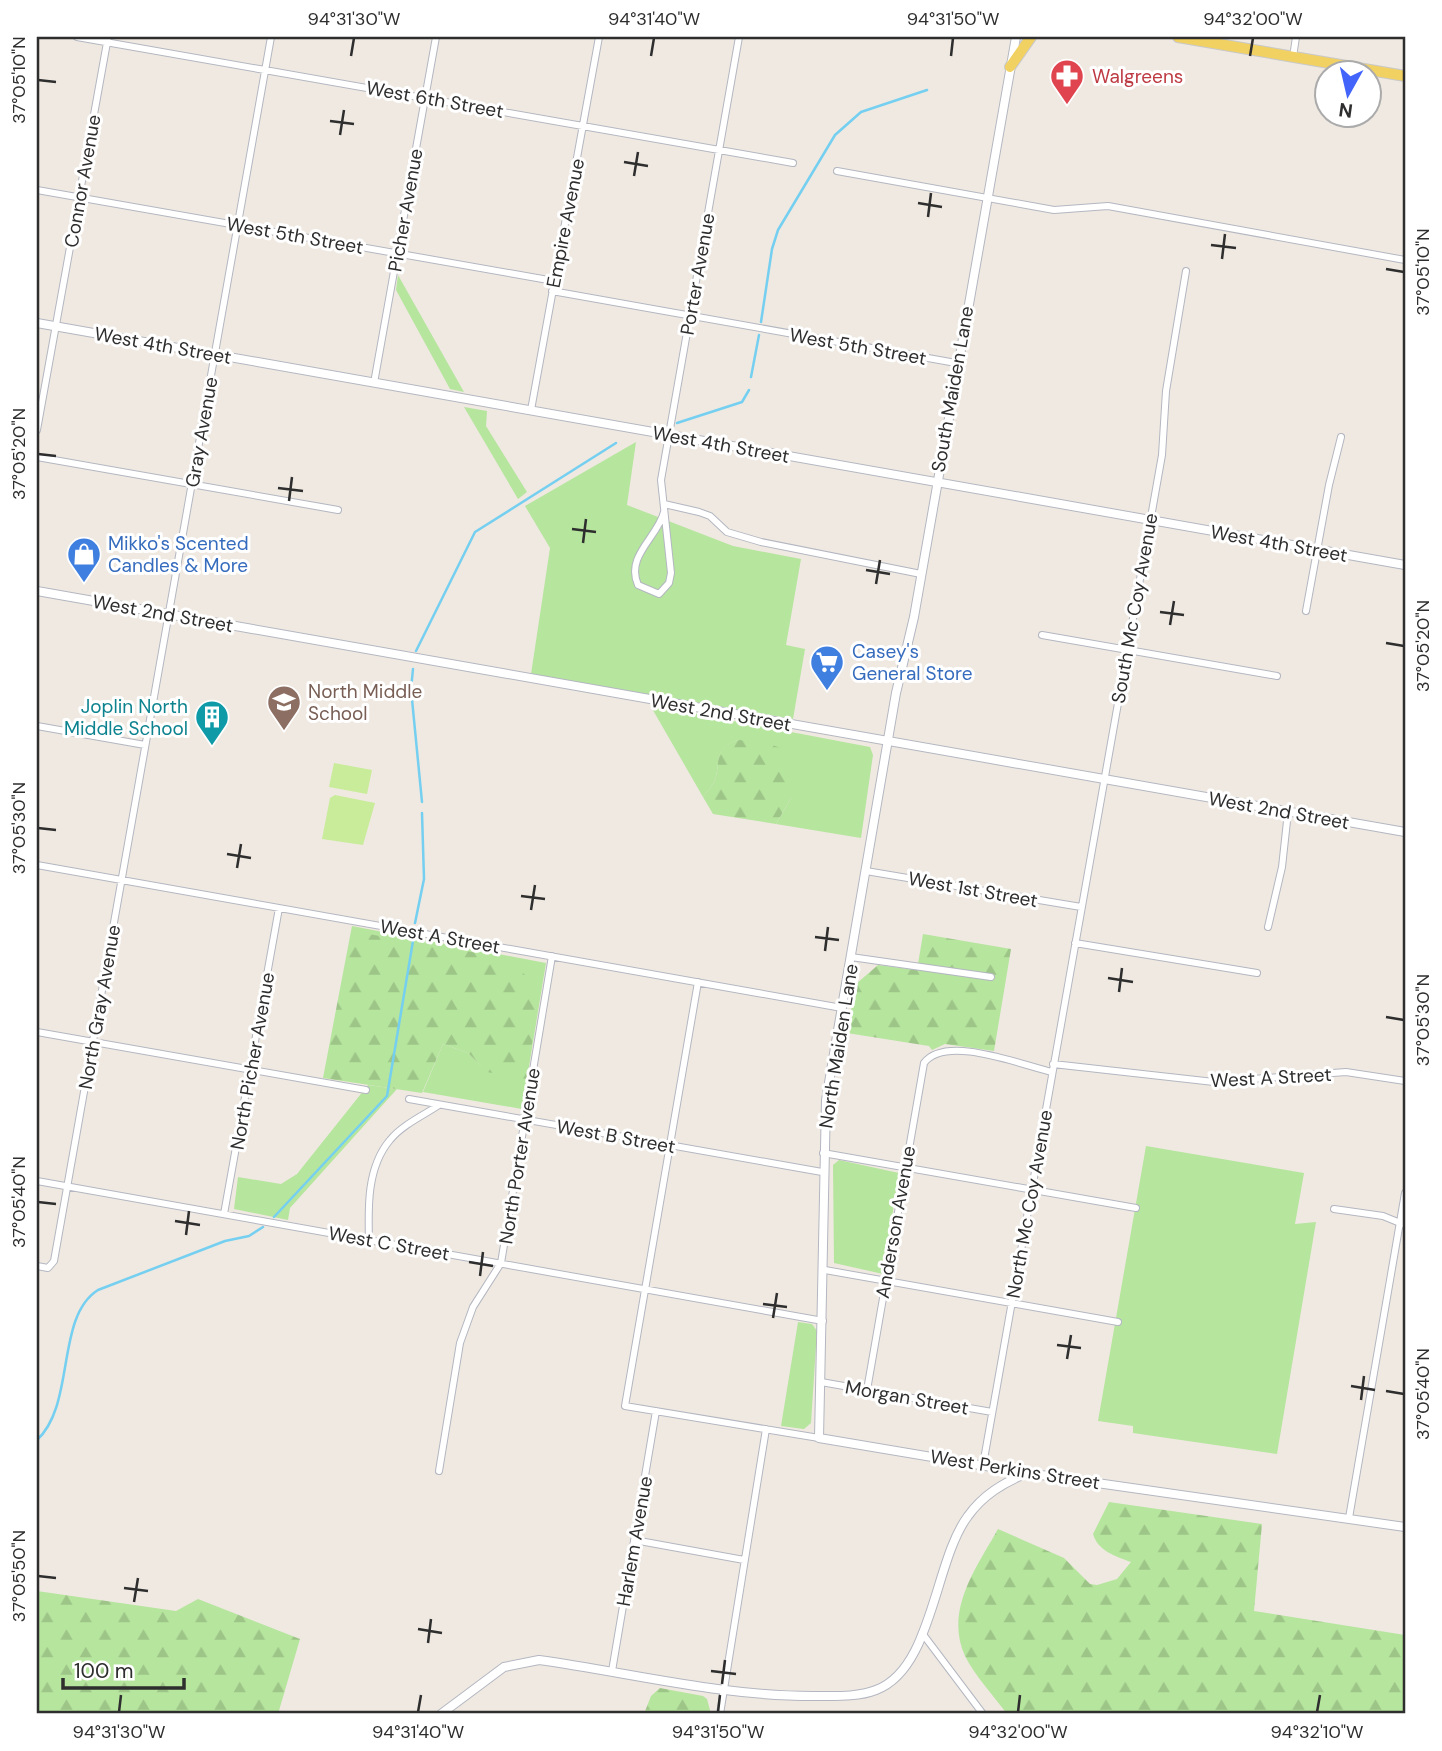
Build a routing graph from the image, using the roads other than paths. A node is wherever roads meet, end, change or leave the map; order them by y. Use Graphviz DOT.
graph roads {
  1 [pos="77,37"];
  2 [pos="271,37"];
  3 [pos="436,37"];
  4 [pos="599,37"];
  5 [pos="739,37"];
  6 [pos="1016,37"];
  7 [pos="1031,37"];
  8 [pos="1178,37"];
  9 [pos="1296,37"];
  10 [pos="108,40"];
  11 [pos="1293,57"];
  12 [pos="1010,67"];
  13 [pos="266,70"];
  14 [pos="1405,76"];
  15 [pos="425,97"];
  16 [pos="583,126"];
  17 [pos="720,150"];
  18 [pos="793,163"];
  19 [pos="836,172"];
  20 [pos="37,190"];
  21 [pos="80,197"];
  22 [pos="987,198"];
  23 [pos="237,226"];
  24 [pos="396,253"];
  25 [pos="1405,260"];
  26 [pos="1185,271"];
  27 [pos="554,281"];
  28 [pos="552,291"];
  29 [pos="689,316"];
  30 [pos="37,323"];
  31 [pos="56,326"];
  32 [pos="215,354"];
  33 [pos="956,363"];
  34 [pos="374,383"];
  35 [pos="531,410"];
  36 [pos="37,430"];
  37 [pos="669,435"];
  38 [pos="1341,437"];
  39 [pos="37,457"];
  40 [pos="936,482"];
  41 [pos="192,484"];
  42 [pos="664,508"];
  43 [pos="338,509"];
  44 [pos="1150,520"];
  45 [pos="1317,550"];
  46 [pos="1405,565"];
  47 [pos="921,574"];
  48 [pos="37,591"];
  49 [pos="1306,611"];
  50 [pos="168,614"];
  51 [pos="1042,635"];
  52 [pos="1126,650"];
  53 [pos="1277,676"];
  54 [pos="37,726"];
  55 [pos="888,741"];
  56 [pos="145,745"];
  57 [pos="1103,779"];
  58 [pos="1288,812"];
  59 [pos="1405,832"];
  60 [pos="37,865"];
  61 [pos="866,871"];
  62 [pos="121,880"];
  63 [pos="1081,907"];
  64 [pos="279,908"];
  65 [pos="1268,927"];
  66 [pos="1075,943"];
  67 [pos="552,956"];
  68 [pos="851,957"];
  69 [pos="1258,973"];
  70 [pos="990,977"];
  71 [pos="698,982"];
  72 [pos="842,1008"];
  73 [pos="37,1032"];
  74 [pos="92,1041"];
  75 [pos="1053,1064"];
  76 [pos="250,1070"];
  77 [pos="1052,1072"];
  78 [pos="1405,1082"];
  79 [pos="366,1090"];
  80 [pos="409,1099"];
  81 [pos="439,1105"];
  82 [pos="524,1120"];
  83 [pos="669,1145"];
  84 [pos="823,1153"];
  85 [pos="904,1168"];
  86 [pos="822,1172"];
  87 [pos="37,1181"];
  88 [pos="67,1186"];
  89 [pos="1031,1190"];
  90 [pos="1405,1193"];
  91 [pos="1136,1208"];
  92 [pos="1334,1209"];
  93 [pos="224,1214"];
  94 [pos="1403,1224"];
  95 [pos="369,1240"];
  96 [pos="501,1263"];
  97 [pos="37,1266"];
  98 [pos="825,1270"];
  99 [pos="885,1280"];
  100 [pos="644,1289"];
  101 [pos="1012,1303"];
  102 [pos="823,1321"];
  103 [pos="1118,1322"];
  104 [pos="821,1382"];
  105 [pos="867,1390"];
  106 [pos="656,1411"];
  107 [pos="992,1412"];
  108 [pos="766,1429"];
  109 [pos="819,1438"];
  110 [pos="983,1465"];
  111 [pos="439,1471"];
  112 [pos="1027,1473"];
  113 [pos="1349,1518"];
  114 [pos="1405,1527"];
  115 [pos="634,1540"];
  116 [pos="744,1560"];
  117 [pos="922,1633"];
  118 [pos="612,1671"];
  119 [pos="721,1690"];
  120 [pos="441,1714"];
  121 [pos="720,1714"];
  122 [pos="983,1714"];
  1 -- 10 [label="street, West 6th Street"];
  2 -- 13 [label="street, Gray Avenue"];
  3 -- 15 [label="street, Picher Avenue"];
  4 -- 16 [label="street, Empire Avenue"];
  5 -- 17 [label="street, Porter Avenue"];
  6 -- 12 [label="street, South Maiden Lane"];
  7 -- 12 [label="main road"];
  8 -- 11 [label="main road"];
  9 -- 11 [label="street"];
  10 -- 13 [label="street, West 6th Street"];
  10 -- 21 [label="street, Connor Avenue"];
  11 -- 14 [label="main road"];
  12 -- 22 [label="street, South Maiden Lane"];
  13 -- 15 [label="street, West 6th Street"];
  13 -- 23 [label="street, Gray Avenue"];
  15 -- 16 [label="street, West 6th Street"];
  15 -- 24 [label="street, Picher Avenue"];
  16 -- 17 [label="street, West 6th Street"];
  16 -- 27 [label="street, Empire Avenue"];
  17 -- 18 [label="street, West 6th Street"];
  17 -- 29 [label="street, Porter Avenue"];
  19 -- 22 [label="street"];
  20 -- 21 [label="street, West 5th Street"];
  21 -- 23 [label="street, West 5th Street"];
  21 -- 31 [label="street, Connor Avenue"];
  22 -- 25 [label="street"];
  22 -- 33 [label="street, South Maiden Lane"];
  23 -- 24 [label="street, West 5th Street"];
  23 -- 32 [label="street, Gray Avenue"];
  24 -- 27 [label="street, West 5th Street"];
  24 -- 34 [label="street, Picher Avenue"];
  26 -- 44 [label="street, South Mc Coy Avenue"];
  27 -- 28 [label="street, Empire Avenue"];
  28 -- 29 [label="street, West 5th Street"];
  28 -- 35 [label="street, Empire Avenue"];
  29 -- 33 [label="street, West 5th Street"];
  29 -- 37 [label="street, Porter Avenue"];
  30 -- 31 [label="street, West 4th Street"];
  31 -- 32 [label="street, West 4th Street"];
  31 -- 36 [label="street, Connor Avenue"];
  32 -- 34 [label="street, West 4th Street"];
  32 -- 41 [label="street, Gray Avenue"];
  33 -- 40 [label="street, South Maiden Lane"];
  34 -- 35 [label="street, West 4th Street"];
  35 -- 37 [label="street, West 4th Street"];
  37 -- 40 [label="street, West 4th Street"];
  37 -- 42 [label="street, Porter Avenue"];
  38 -- 45 [label="street"];
  39 -- 41 [label="street"];
  40 -- 44 [label="street, West 4th Street"];
  40 -- 47 [label="street, South Maiden Lane"];
  41 -- 43 [label="street"];
  41 -- 50 [label="street, Gray Avenue"];
  42 -- 42 [label="street, Porter Avenue"];
  42 -- 47 [label="street"];
  44 -- 45 [label="street, West 4th Street"];
  44 -- 52 [label="street, South Mc Coy Avenue"];
  45 -- 46 [label="street, West 4th Street"];
  45 -- 49 [label="street"];
  47 -- 55 [label="street, South Maiden Lane"];
  48 -- 50 [label="street, West 2nd Street"];
  50 -- 55 [label="street, West 2nd Street"];
  50 -- 56 [label="street, Gray Avenue"];
  51 -- 52 [label="street"];
  52 -- 53 [label="street"];
  52 -- 57 [label="street, South Mc Coy Avenue"];
  54 -- 56 [label="street"];
  55 -- 57 [label="street, West 2nd Street"];
  55 -- 61 [label="street, North Maiden Lane"];
  56 -- 62 [label="street, North Gray Avenue"];
  57 -- 58 [label="street, West 2nd Street"];
  57 -- 63 [label="street, South Mc Coy Avenue"];
  58 -- 59 [label="street, West 2nd Street"];
  58 -- 65 [label="street"];
  60 -- 62 [label="street, West A Street"];
  61 -- 63 [label="street, West 1st Street"];
  61 -- 68 [label="street, North Maiden Lane"];
  62 -- 64 [label="street, West A Street"];
  62 -- 74 [label="street, North Gray Avenue"];
  63 -- 66 [label="street, South Mc Coy Avenue"];
  64 -- 67 [label="street, West A Street"];
  64 -- 76 [label="street, North Picher Avenue"];
  66 -- 69 [label="street"];
  66 -- 75 [label="street, North Mc Coy Avenue"];
  67 -- 71 [label="street, West A Street"];
  67 -- 82 [label="street, North Porter Avenue"];
  68 -- 70 [label="street"];
  68 -- 72 [label="street, North Maiden Lane"];
  71 -- 72 [label="street, West A Street"];
  71 -- 83 [label="street"];
  72 -- 84 [label="street, North Maiden Lane"];
  73 -- 74 [label="street"];
  74 -- 76 [label="street"];
  74 -- 88 [label="street, North Gray Avenue"];
  75 -- 77 [label="street, North Mc Coy Avenue"];
  75 -- 78 [label="street, West A Street"];
  76 -- 79 [label="street"];
  76 -- 93 [label="street, North Picher Avenue"];
  77 -- 85 [label="street, Anderson Avenue"];
  77 -- 89 [label="street, North Mc Coy Avenue"];
  80 -- 81 [label="street, West B Street"];
  81 -- 82 [label="street, West B Street"];
  81 -- 95 [label="street"];
  82 -- 83 [label="street, West B Street"];
  82 -- 96 [label="street, North Porter Avenue"];
  83 -- 86 [label="street, West B Street"];
  83 -- 100 [label="street"];
  84 -- 85 [label="street"];
  84 -- 86 [label="street, North Maiden Lane"];
  85 -- 89 [label="street"];
  85 -- 99 [label="street, Anderson Avenue"];
  86 -- 98 [label="street, North Maiden Lane"];
  87 -- 88 [label="street, West C Street"];
  88 -- 93 [label="street, West C Street"];
  88 -- 97 [label="street, North Gray Avenue"];
  89 -- 91 [label="street"];
  89 -- 101 [label="street, North Mc Coy Avenue"];
  90 -- 94 [label="street"];
  92 -- 94 [label="street"];
  93 -- 95 [label="street, West C Street"];
  94 -- 113 [label="street"];
  95 -- 96 [label="street, West C Street"];
  96 -- 100 [label="street, West C Street"];
  96 -- 111 [label="street, North Porter Avenue"];
  98 -- 99 [label="street"];
  98 -- 102 [label="street, North Maiden Lane"];
  99 -- 101 [label="street"];
  99 -- 105 [label="street, Anderson Avenue"];
  100 -- 102 [label="street, West C Street"];
  100 -- 106 [label="street, West Perkins Street"];
  101 -- 103 [label="street"];
  101 -- 107 [label="street, North Mc Coy Avenue"];
  102 -- 104 [label="street, North Maiden Lane"];
  104 -- 105 [label="street, Morgan Street"];
  104 -- 109 [label="street, North Maiden Lane"];
  105 -- 107 [label="street, Morgan Street"];
  106 -- 108 [label="street, West Perkins Street"];
  106 -- 115 [label="street, Harlem Avenue"];
  107 -- 110 [label="street, North Mc Coy Avenue"];
  108 -- 109 [label="street, West Perkins Street"];
  108 -- 116 [label="street"];
  109 -- 110 [label="street, West Perkins Street"];
  110 -- 112 [label="street, West Perkins Street"];
  112 -- 113 [label="street, West Perkins Street"];
  112 -- 117 [label="street"];
  113 -- 114 [label="street, West Perkins Street"];
  115 -- 116 [label="street"];
  115 -- 118 [label="street, Harlem Avenue"];
  116 -- 119 [label="street"];
  117 -- 119 [label="street"];
  117 -- 122 [label="street"];
  118 -- 119 [label="street"];
  118 -- 120 [label="street"];
  119 -- 121 [label="street"];
}
